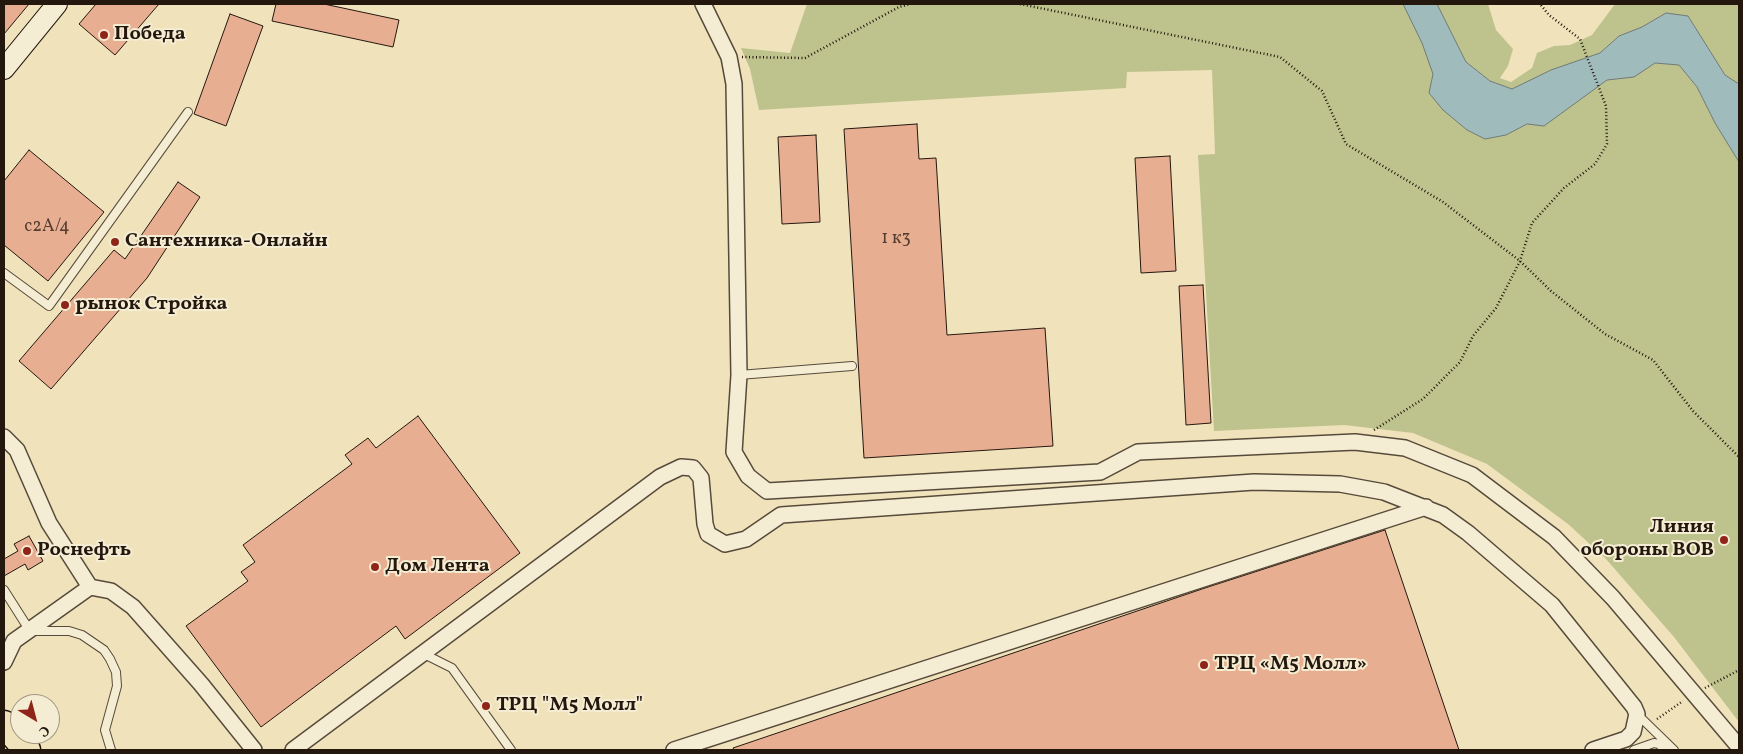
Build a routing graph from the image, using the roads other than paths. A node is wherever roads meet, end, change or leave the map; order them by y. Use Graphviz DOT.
graph roads {
  1 [pos="58,4"];
  2 [pos="703,4"];
  3 [pos="4,69"];
  4 [pos="188,112"];
  5 [pos="4,273"];
  6 [pos="852,366"];
  7 [pos="739,375"];
  8 [pos="4,437"];
  9 [pos="1426,507"];
  10 [pos="90,587"];
  11 [pos="4,590"];
  12 [pos="30,631"];
  13 [pos="9,641"];
  14 [pos="424,654"];
  15 [pos="4,662"];
  16 [pos="1637,714"];
  17 [pos="4,724"];
  18 [pos="1739,747"];
  19 [pos="27,750"];
  20 [pos="111,750"];
  21 [pos="254,750"];
  22 [pos="294,750"];
  23 [pos="511,750"];
  24 [pos="674,750"];
  25 [pos="1593,750"];
  26 [pos="1634,750"];
  27 [pos="1664,750"];
  28 [pos="1674,750"];
  1 -- 3 [label="street"];
  2 -- 7 [label="street"];
  4 -- 5 [label="lane"];
  6 -- 7 [label="lane"];
  7 -- 18 [label="street"];
  8 -- 10 [label="street"];
  9 -- 14 [label="street"];
  9 -- 16 [label="street"];
  9 -- 24 [label="street"];
  10 -- 12 [label="street"];
  10 -- 21 [label="street"];
  11 -- 12 [label="lane"];
  12 -- 13 [label="street"];
  12 -- 20 [label="lane"];
  13 -- 15 [label="street"];
  14 -- 22 [label="street"];
  14 -- 23 [label="lane"];
  16 -- 25 [label="street"];
  16 -- 28 [label="lane"];
  17 -- 19 [label="highway"];
  26 -- 27 [label="lane"];
}
